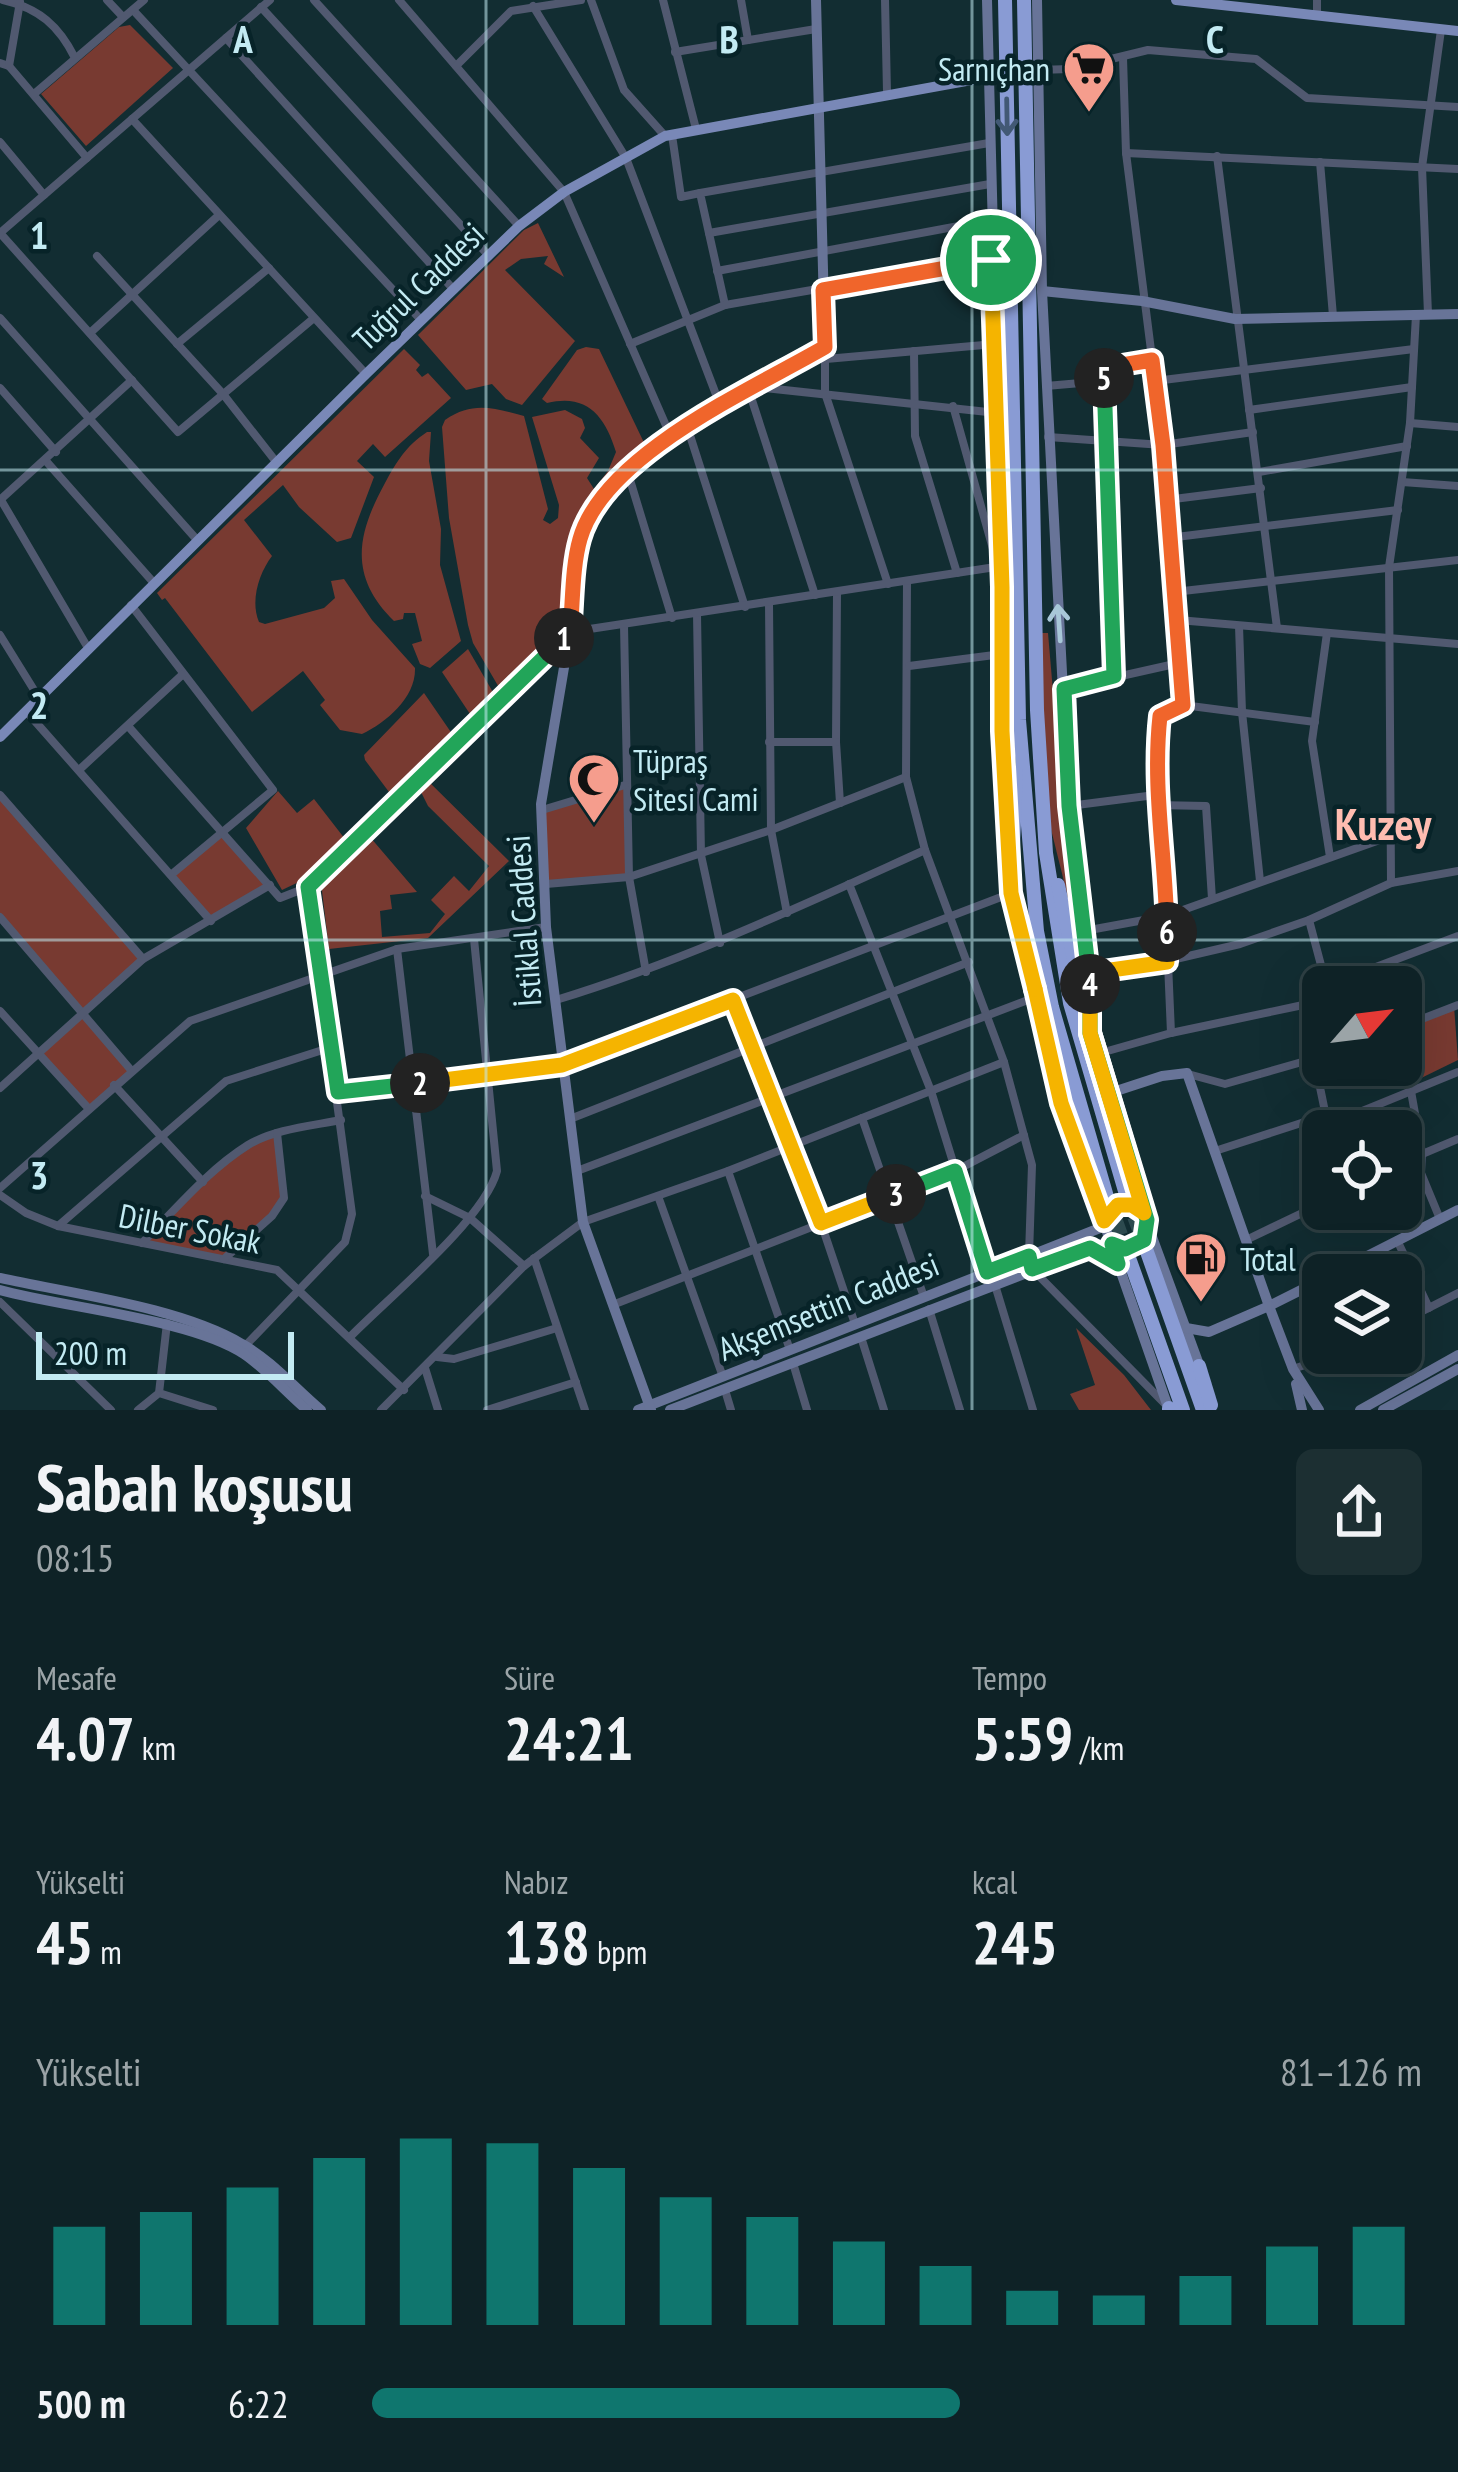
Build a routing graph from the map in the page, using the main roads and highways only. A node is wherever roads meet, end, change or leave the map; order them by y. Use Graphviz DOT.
graph roads {
  1 [pos="816,0"];
  2 [pos="987,0"];
  3 [pos="1005,0"];
  4 [pos="1024,0"];
  5 [pos="1037,0"];
  6 [pos="1176,0"];
  7 [pos="1202,2"];
  8 [pos="1317,7"];
  9 [pos="1458,32"];
  10 [pos="1037,77"];
  11 [pos="988,83"];
  12 [pos="817,105"];
  13 [pos="1042,291"];
  14 [pos="1458,314"];
  15 [pos="1015,454"];
  16 [pos="1002,587"];
  17 [pos="1019,719"];
  18 [pos="0,737"];
  19 [pos="1043,815"];
  20 [pos="1011,893"];
  21 [pos="1090,1033"];
  22 [pos="1107,1094"];
  23 [pos="1125,1191"];
  24 [pos="1102,1199"];
  25 [pos="1458,1210"];
  26 [pos="1146,1220"];
  27 [pos="1105,1223"];
  28 [pos="1084,1234"];
  29 [pos="1111,1242"];
  30 [pos="1090,1248"];
  31 [pos="1146,1249"];
  32 [pos="1370,1254"];
  33 [pos="1123,1260"];
  34 [pos="0,1279"];
  35 [pos="1302,1289"];
  36 [pos="0,1290"];
  37 [pos="927,1303"];
  38 [pos="1268,1306"];
  39 [pos="168,1321"];
  40 [pos="1186,1328"];
  41 [pos="245,1350"];
  42 [pos="1458,1355"];
  43 [pos="1199,1366"];
  44 [pos="1293,1369"];
  45 [pos="1458,1369"];
  46 [pos="724,1383"];
  47 [pos="646,1409"];
  48 [pos="307,1410"];
  49 [pos="321,1410"];
  50 [pos="670,1410"];
  51 [pos="1169,1410"];
  52 [pos="1184,1410"];
  53 [pos="1210,1410"];
  54 [pos="1302,1410"];
  55 [pos="1319,1410"];
  56 [pos="1360,1410"];
  57 [pos="1382,1410"];
  1 -- 12 [label="main road"];
  2 -- 11 [label="main road"];
  3 -- 15 [label="highway, one-way"];
  4 -- 19 [label="highway"];
  5 -- 10 [label="main road"];
  6 -- 7 [label="main road"];
  7 -- 8 [label="main road"];
  8 -- 9 [label="main road"];
  10 -- 11 [label="main road"];
  10 -- 13 [label="main road"];
  11 -- 12 [label="main road, Tuğrul Caddesi"];
  11 -- 16 [label="main road"];
  12 -- 18 [label="main road, Tuğrul Caddesi"];
  12 -- 47 [label="main road, İstiklal Caddesi"];
  13 -- 14 [label="main road"];
  21 -- 13 [label="main road, one-way"];
  15 -- 16 [label="highway"];
  15 -- 17 [label="highway"];
  16 -- 20 [label="main road"];
  17 -- 20 [label="highway"];
  17 -- 24 [label="highway"];
  19 -- 21 [label="highway"];
  19 -- 23 [label="highway"];
  20 -- 24 [label="main road"];
  21 -- 22 [label="main road"];
  22 -- 26 [label="main road"];
  22 -- 38 [label="main road"];
  24 -- 27 [label="main road"];
  24 -- 28 [label="main road"];
  25 -- 32 [label="main road"];
  26 -- 27 [label="main road"];
  26 -- 29 [label="main road"];
  26 -- 40 [label="main road"];
  27 -- 28 [label="main road, Akşemsettin Caddesi"];
  27 -- 29 [label="main road"];
  28 -- 37 [label="main road, Akşemsettin Caddesi"];
  29 -- 30 [label="main road, Akşemsettin Caddesi"];
  29 -- 33 [label="main road"];
  30 -- 33 [label="main road"];
  30 -- 37 [label="main road, Akşemsettin Caddesi"];
  31 -- 53 [label="highway"];
  33 -- 51 [label="main road"];
  33 -- 52 [label="highway"];
  34 -- 39 [label="main road"];
  35 -- 38 [label="main road"];
  36 -- 39 [label="main road"];
  37 -- 46 [label="main road, Akşemsettin Caddesi"];
  38 -- 40 [label="main road"];
  38 -- 44 [label="main road"];
  39 -- 41 [label="main road"];
  40 -- 43 [label="main road"];
  41 -- 48 [label="main road"];
  41 -- 49 [label="main road"];
  42 -- 56 [label="main road"];
  43 -- 53 [label="highway"];
  44 -- 54 [label="main road"];
  44 -- 55 [label="main road"];
  45 -- 57 [label="main road"];
  46 -- 47 [label="main road, Akşemsettin Caddesi"];
  46 -- 50 [label="main road, Akşemsettin Caddesi"];
}
